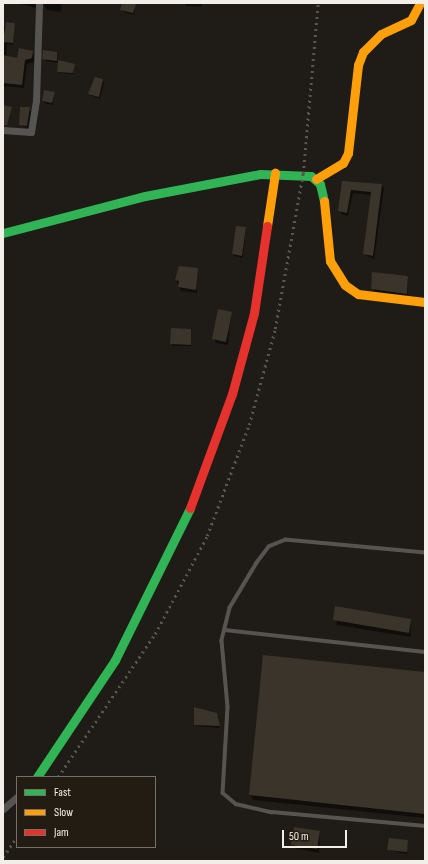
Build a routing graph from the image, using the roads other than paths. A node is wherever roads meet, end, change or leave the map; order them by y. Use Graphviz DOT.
graph roads {
  1 [pos="40,3"];
  2 [pos="420,3"];
  3 [pos="3,130"];
  4 [pos="275,173"];
  5 [pos="316,179"];
  6 [pos="3,233"];
  7 [pos="425,302"];
  8 [pos="425,553"];
  9 [pos="225,630"];
  10 [pos="425,652"];
  11 [pos="38,776"];
  12 [pos="16,798"];
  13 [pos="3,809"];
  14 [pos="425,826"];
  1 -- 3 [label="street"];
  2 -- 5 [label="street"];
  4 -- 5 [label="street"];
  4 -- 6 [label="street"];
  4 -- 11 [label="street"];
  5 -- 7 [label="street"];
  8 -- 9 [label="lane"];
  9 -- 10 [label="lane"];
  9 -- 14 [label="lane"];
  12 -- 13 [label="street"];
}
